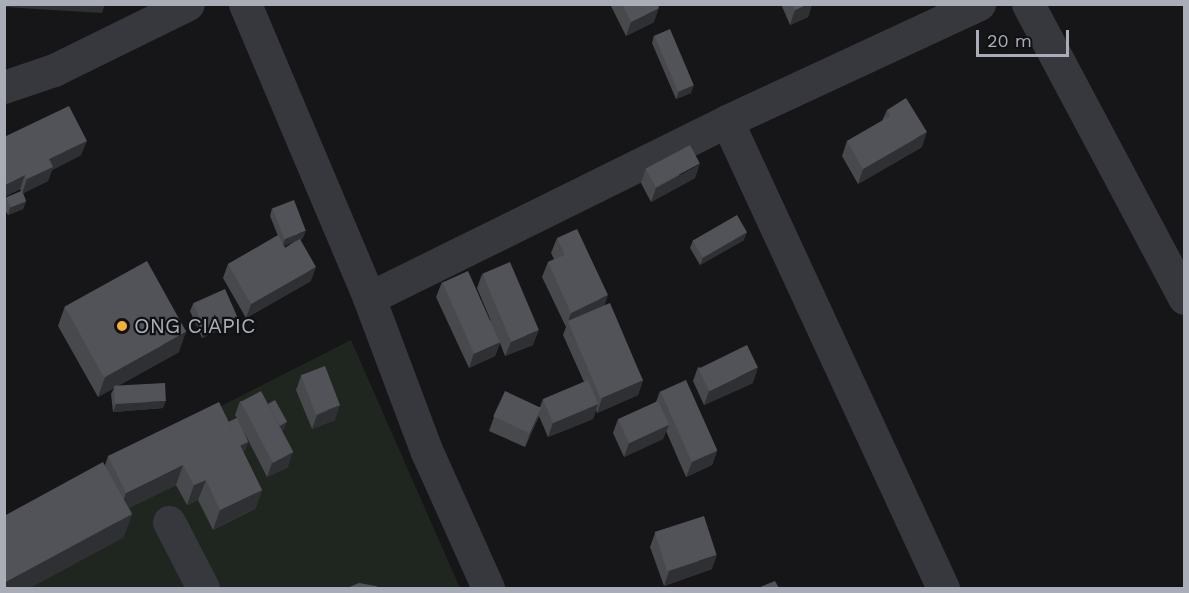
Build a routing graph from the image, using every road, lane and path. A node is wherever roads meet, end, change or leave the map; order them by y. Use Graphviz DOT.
graph roads {
  1 [pos="188,4"];
  2 [pos="245,4"];
  3 [pos="979,4"];
  4 [pos="1028,4"];
  5 [pos="4,87"];
  6 [pos="727,121"];
  7 [pos="369,298"];
  8 [pos="1185,298"];
  9 [pos="168,522"];
  10 [pos="203,588"];
  11 [pos="488,588"];
  12 [pos="943,588"];
  1 -- 5 [label="street"];
  2 -- 7 [label="street"];
  3 -- 6 [label="street"];
  4 -- 8 [label="street"];
  6 -- 7 [label="street"];
  6 -- 12 [label="street"];
  7 -- 11 [label="street"];
  9 -- 10 [label="street"];
}
